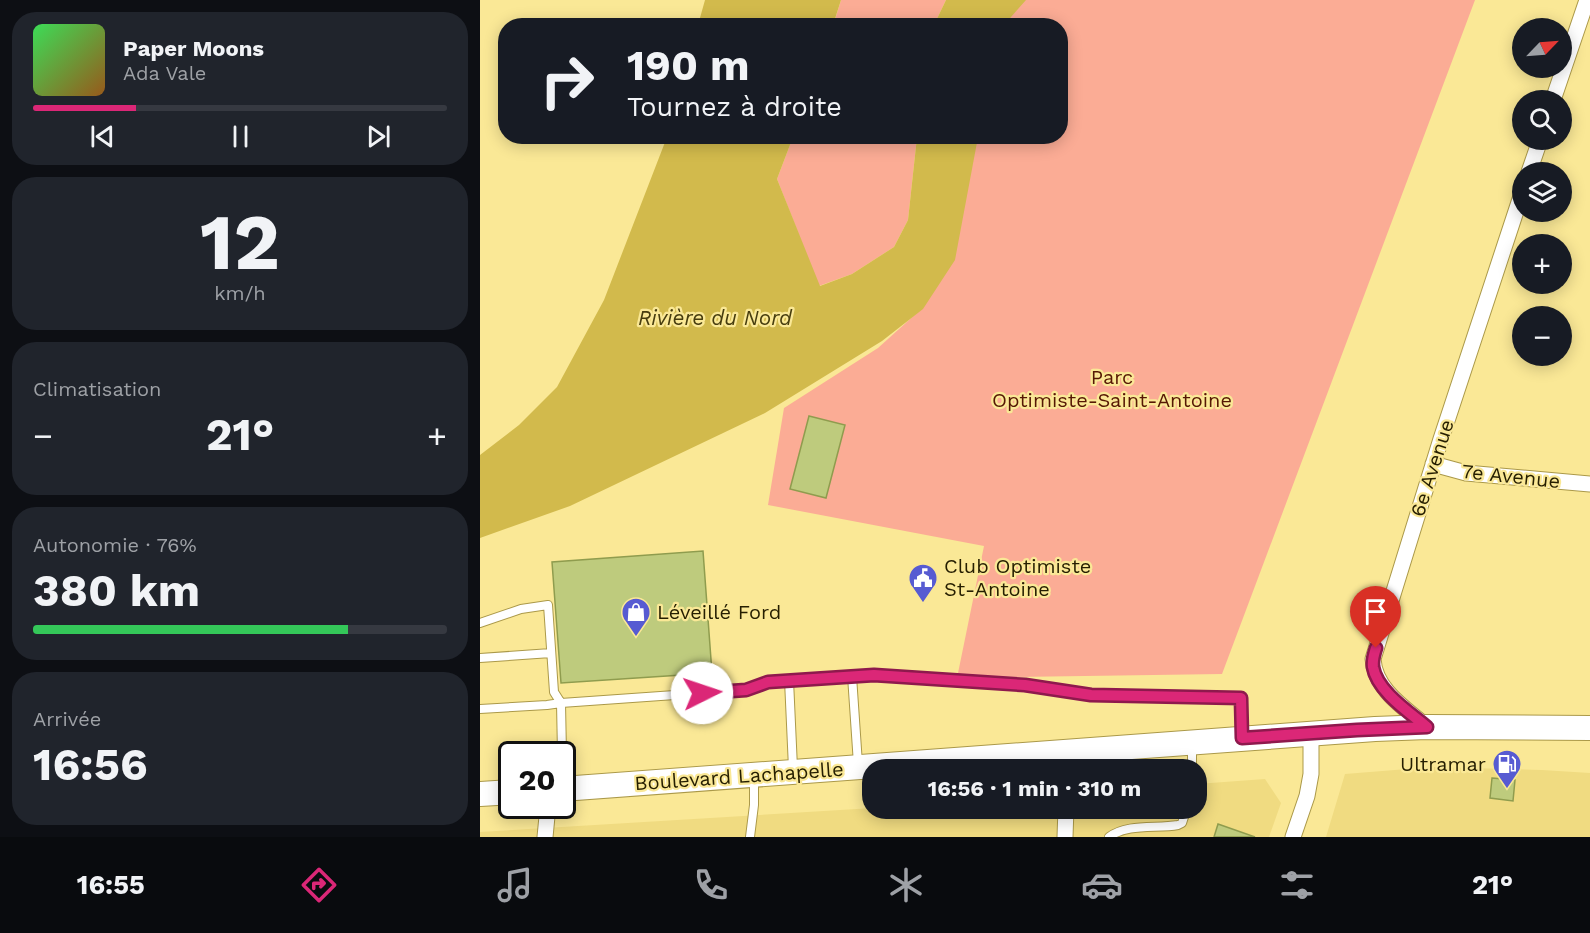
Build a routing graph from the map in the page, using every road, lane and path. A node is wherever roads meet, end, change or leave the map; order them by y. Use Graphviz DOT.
graph roads {
  1 [pos="1587,0"];
  2 [pos="1556,90"];
  3 [pos="1513,222"];
  4 [pos="1433,464"];
  5 [pos="1590,484"];
  6 [pos="480,623"];
  7 [pos="551,653"];
  8 [pos="480,658"];
  9 [pos="852,676"];
  10 [pos="789,680"];
  11 [pos="561,703"];
  12 [pos="480,709"];
  13 [pos="1427,727"];
  14 [pos="1527,728"];
  15 [pos="1590,728"];
  16 [pos="1311,733"];
  17 [pos="1242,738"];
  18 [pos="1590,739"];
  19 [pos="562,741"];
  20 [pos="1191,742"];
  21 [pos="1074,759"];
  22 [pos="1192,759"];
  23 [pos="858,767"];
  24 [pos="862,767"];
  25 [pos="793,773"];
  26 [pos="753,776"];
  27 [pos="576,788"];
  28 [pos="498,793"];
  29 [pos="480,794"];
  30 [pos="547,819"];
  31 [pos="1066,819"];
  32 [pos="1183,819"];
  33 [pos="545,837"];
  34 [pos="750,837"];
  35 [pos="1065,837"];
  36 [pos="1109,837"];
  37 [pos="1293,837"];
  1 -- 2 [label="street"];
  3 -- 4 [label="street, 6e Avenue"];
  4 -- 5 [label="street, 7e Avenue"];
  4 -- 13 [label="street, 6e Avenue"];
  6 -- 7 [label="lane"];
  7 -- 8 [label="lane"];
  7 -- 11 [label="lane"];
  9 -- 10 [label="lane"];
  9 -- 17 [label="lane"];
  9 -- 23 [label="lane"];
  10 -- 11 [label="lane"];
  10 -- 25 [label="lane"];
  11 -- 12 [label="lane"];
  11 -- 19 [label="lane"];
  13 -- 14 [label="main road, Boulevard Lachapelle"];
  13 -- 16 [label="main road, Boulevard Lachapelle"];
  14 -- 15 [label="main road, Boulevard Lachapelle"];
  14 -- 18 [label="main road, Boulevard Lachapelle"];
  16 -- 17 [label="main road, Boulevard Lachapelle"];
  16 -- 37 [label="street"];
  17 -- 20 [label="main road, Boulevard Lachapelle"];
  20 -- 21 [label="main road, Boulevard Lachapelle"];
  20 -- 22 [label="lane"];
  23 -- 24 [label="main road, Boulevard Lachapelle"];
  23 -- 25 [label="main road, Boulevard Lachapelle"];
  25 -- 26 [label="main road, Boulevard Lachapelle"];
  26 -- 27 [label="main road, Boulevard Lachapelle"];
  26 -- 34 [label="lane"];
  28 -- 29 [label="main road"];
  30 -- 33 [label="street"];
  31 -- 35 [label="street"];
  32 -- 36 [label="lane"];
}
